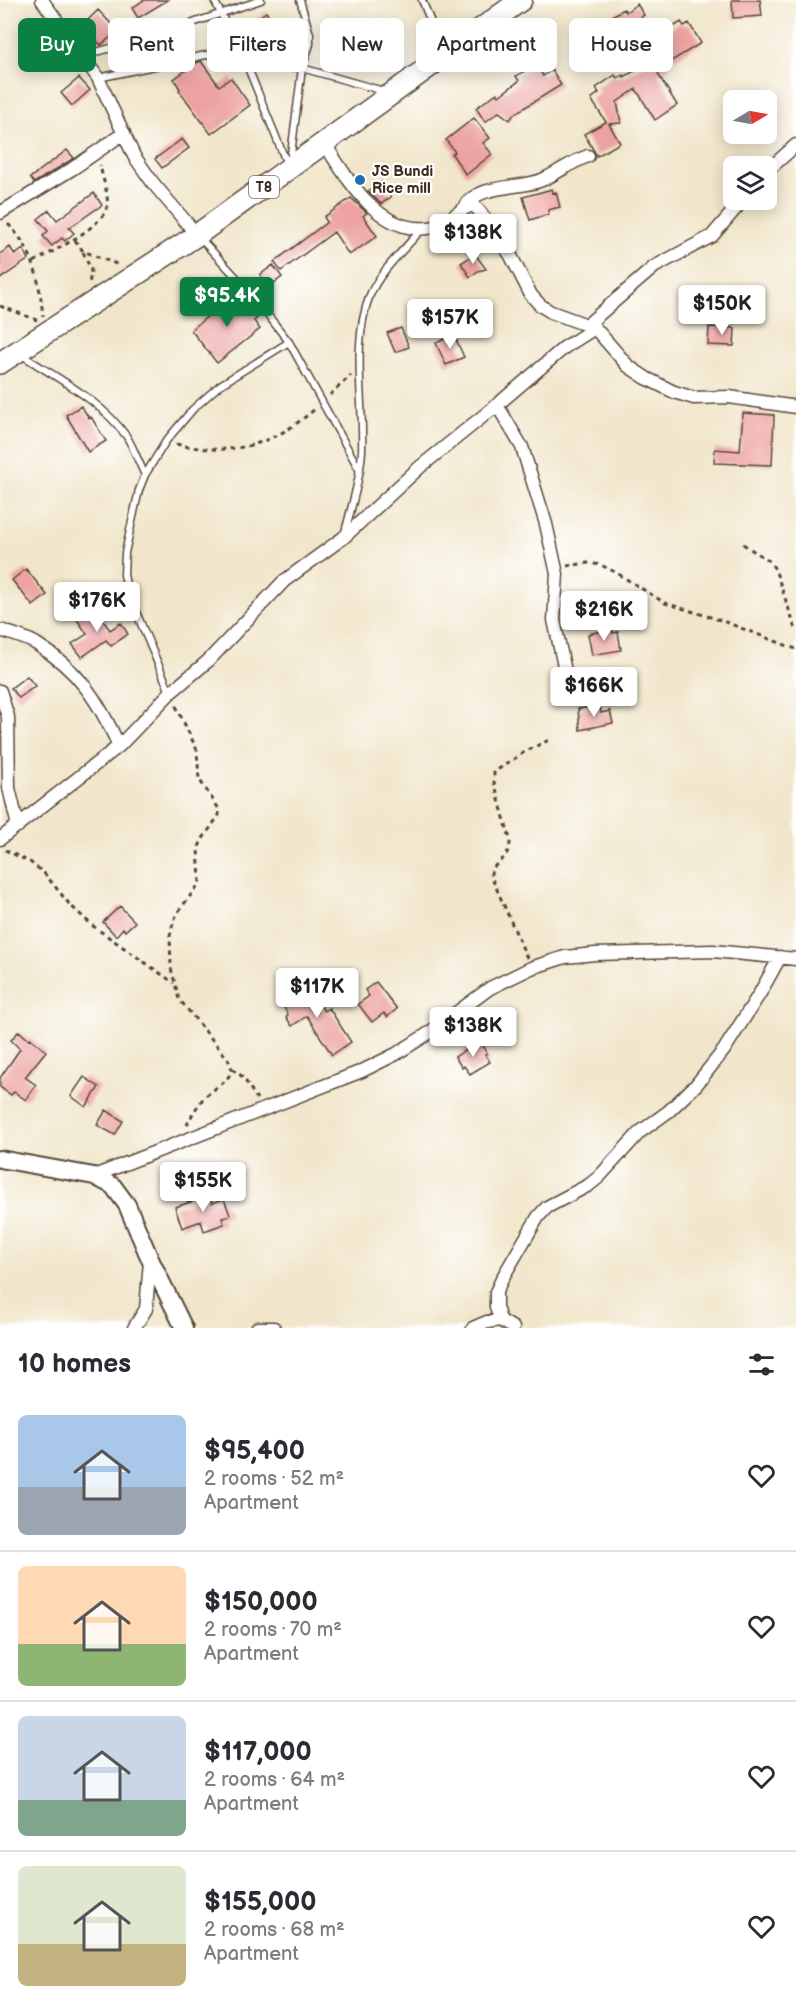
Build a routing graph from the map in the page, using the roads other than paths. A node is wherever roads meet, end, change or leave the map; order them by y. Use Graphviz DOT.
graph roads {
  1 [pos="42,0"];
  2 [pos="214,0"];
  3 [pos="261,0"];
  4 [pos="300,0"];
  5 [pos="422,0"];
  6 [pos="521,0"];
  7 [pos="221,13"];
  8 [pos="55,18"];
  9 [pos="224,18"];
  10 [pos="305,18"];
  11 [pos="429,18"];
  12 [pos="497,18"];
  13 [pos="308,27"];
  14 [pos="308,50"];
  15 [pos="96,52"];
  16 [pos="207,55"];
  17 [pos="308,70"];
  18 [pos="94,72"];
  19 [pos="250,72"];
  20 [pos="301,72"];
  21 [pos="424,72"];
  22 [pos="98,78"];
  23 [pos="394,93"];
  24 [pos="124,133"];
  25 [pos="324,143"];
  26 [pos="796,145"];
  27 [pos="588,156"];
  28 [pos="777,162"];
  29 [pos="289,168"];
  30 [pos="465,208"];
  31 [pos="734,210"];
  32 [pos="3,218"];
  33 [pos="422,228"];
  34 [pos="197,235"];
  35 [pos="591,327"];
  36 [pos="289,342"];
  37 [pos="9,358"];
  38 [pos="497,405"];
  39 [pos="796,407"];
  40 [pos="360,471"];
  41 [pos="144,475"];
  42 [pos="344,538"];
  43 [pos="0,630"];
  44 [pos="0,691"];
  45 [pos="170,693"];
  46 [pos="570,694"];
  47 [pos="119,746"];
  48 [pos="18,826"];
  49 [pos="0,839"];
  50 [pos="780,957"];
  51 [pos="796,959"];
  52 [pos="0,1159"];
  53 [pos="93,1176"];
  54 [pos="150,1259"];
  55 [pos="500,1320"];
  56 [pos="134,1328"];
  57 [pos="184,1328"];
  58 [pos="257,1328"];
  59 [pos="274,1328"];
  60 [pos="473,1328"];
  61 [pos="513,1328"];
  1 -- 8 [label="street"];
  2 -- 7 [label="lane"];
  3 -- 7 [label="lane"];
  4 -- 10 [label="lane"];
  5 -- 11 [label="lane"];
  6 -- 12 [label="highway, T8"];
  7 -- 9 [label="lane"];
  7 -- 15 [label="lane"];
  13 -- 14 [label="lane"];
  16 -- 22 [label="lane"];
  17 -- 23 [label="lane"];
  18 -- 22 [label="street"];
  19 -- 29 [label="lane"];
  20 -- 29 [label="lane"];
  21 -- 23 [label="highway, T8"];
  22 -- 24 [label="street"];
  23 -- 25 [label="highway, T8"];
  24 -- 32 [label="street"];
  24 -- 34 [label="street"];
  25 -- 29 [label="highway, T8"];
  25 -- 33 [label="street"];
  26 -- 28 [label="street"];
  27 -- 30 [label="street"];
  29 -- 34 [label="highway, T8"];
  30 -- 33 [label="street"];
  30 -- 35 [label="street"];
  31 -- 35 [label="street"];
  33 -- 40 [label="lane"];
  34 -- 36 [label="lane"];
  34 -- 37 [label="highway, T8"];
  35 -- 38 [label="street"];
  35 -- 39 [label="street"];
  36 -- 40 [label="lane"];
  36 -- 41 [label="lane"];
  37 -- 41 [label="lane"];
  38 -- 42 [label="street"];
  38 -- 46 [label="street"];
  40 -- 42 [label="lane"];
  41 -- 45 [label="lane"];
  42 -- 45 [label="street"];
  43 -- 47 [label="street"];
  44 -- 48 [label="street"];
  45 -- 47 [label="street"];
  47 -- 48 [label="street"];
  48 -- 49 [label="street"];
  50 -- 51 [label="street"];
  50 -- 53 [label="street"];
  50 -- 55 [label="street"];
  52 -- 53 [label="street"];
  53 -- 54 [label="street"];
  54 -- 56 [label="street"];
  54 -- 57 [label="street"];
  55 -- 60 [label="street"];
  55 -- 61 [label="street"];
  58 -- 59 [label="street"];
}
